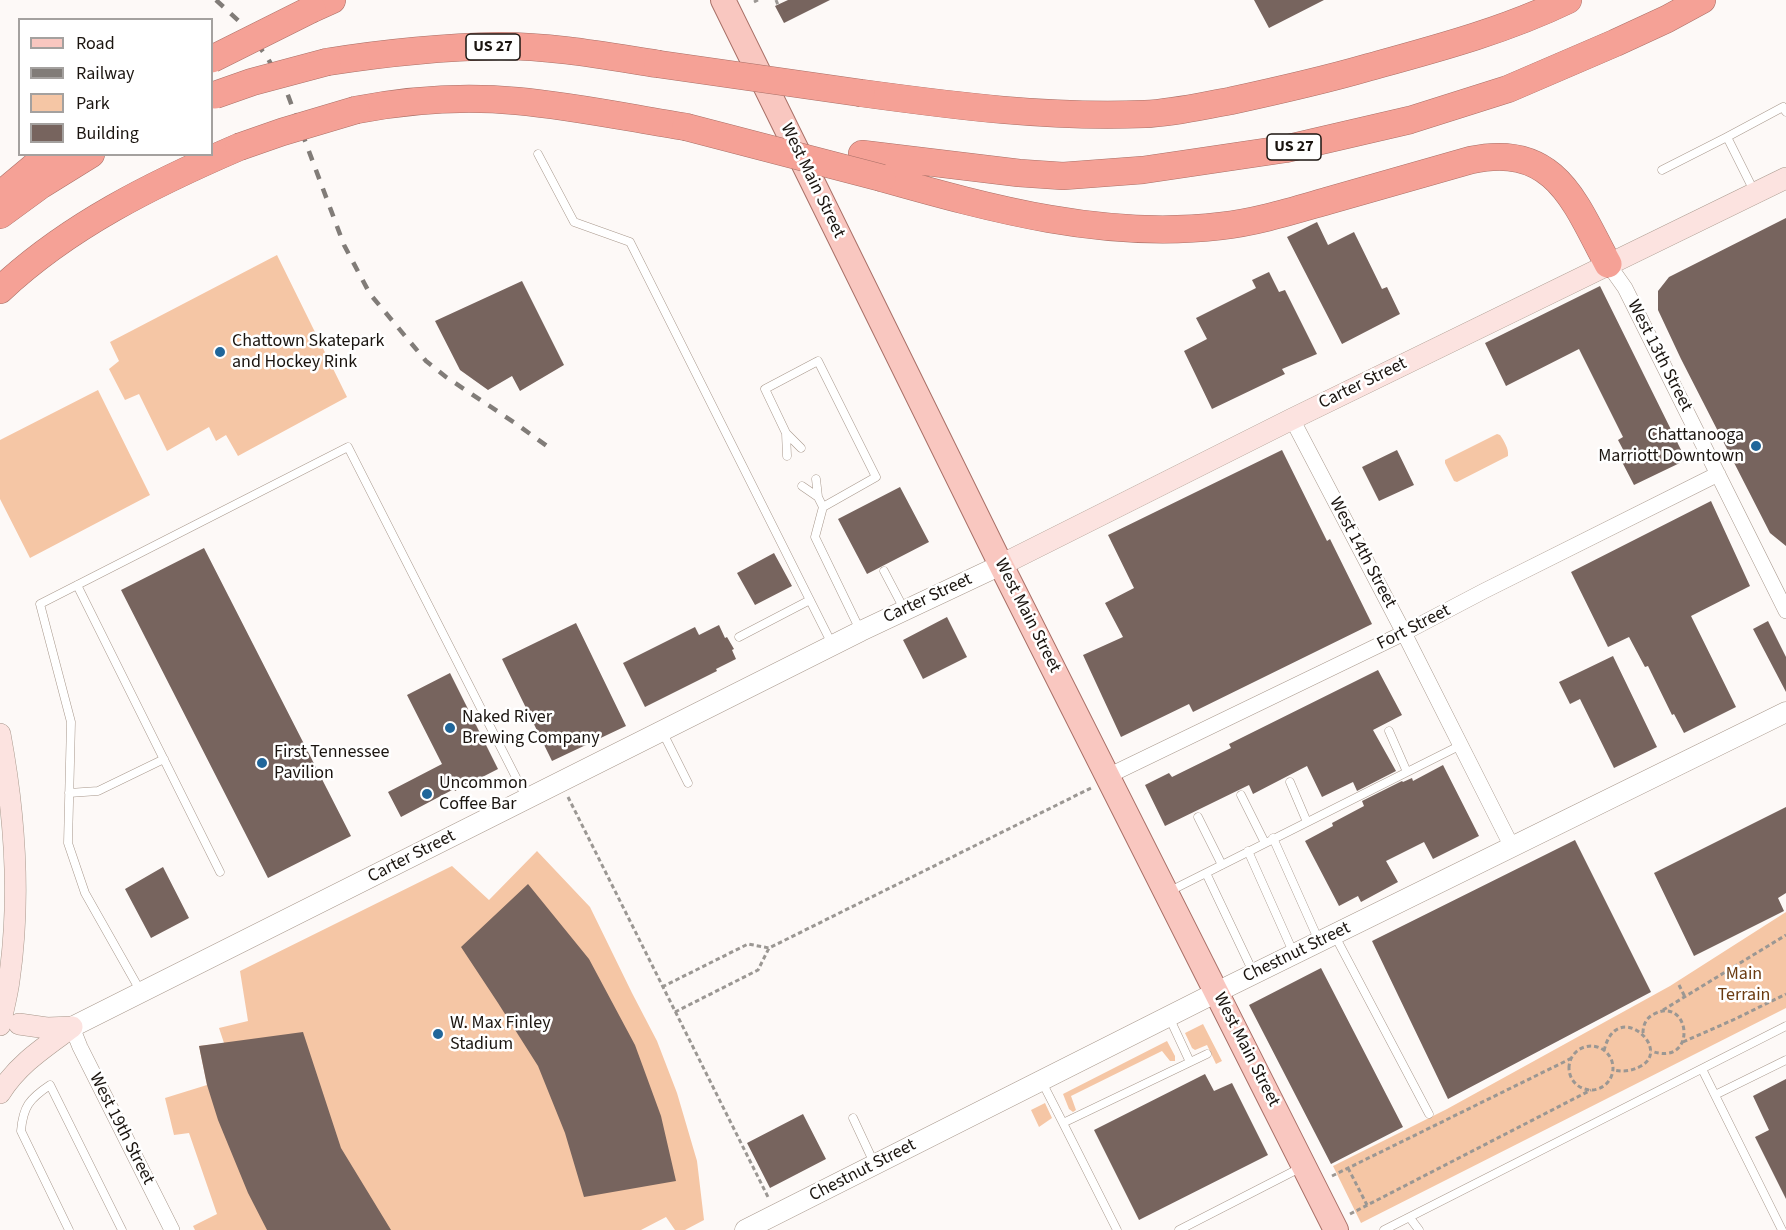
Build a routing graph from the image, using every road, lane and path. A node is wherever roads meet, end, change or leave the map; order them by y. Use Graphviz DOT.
graph roads {
  1 [pos="723,0"];
  2 [pos="776,0"];
  3 [pos="1568,0"];
  4 [pos="1701,0"];
  5 [pos="322,4"];
  6 [pos="778,5"];
  7 [pos="213,58"];
  8 [pos="213,96"];
  9 [pos="1785,108"];
  10 [pos="686,127"];
  11 [pos="1727,137"];
  12 [pos="538,154"];
  13 [pos="47,156"];
  14 [pos="88,156"];
  15 [pos="1662,170"];
  16 [pos="1786,178"];
  17 [pos="1755,193"];
  18 [pos="0,196"];
  19 [pos="0,215"];
  20 [pos="1608,264"];
  21 [pos="0,290"];
  22 [pos="1292,419"];
  23 [pos="786,433"];
  24 [pos="801,448"];
  25 [pos="787,456"];
  26 [pos="1718,474"];
  27 [pos="816,479"];
  28 [pos="801,486"];
  29 [pos="818,497"];
  30 [pos="823,507"];
  31 [pos="1001,565"];
  32 [pos="884,571"];
  33 [pos="77,585"];
  34 [pos="810,600"];
  35 [pos="904,610"];
  36 [pos="1786,611"];
  37 [pos="861,631"];
  38 [pos="1404,633"];
  39 [pos="739,637"];
  40 [pos="833,645"];
  41 [pos="1786,712"];
  42 [pos="662,731"];
  43 [pos="1389,731"];
  44 [pos="0,734"];
  45 [pos="1461,745"];
  46 [pos="164,759"];
  47 [pos="1407,772"];
  48 [pos="1108,777"];
  49 [pos="560,782"];
  50 [pos="1290,782"];
  51 [pos="688,783"];
  52 [pos="69,793"];
  53 [pos="1241,795"];
  54 [pos="527,799"];
  55 [pos="1198,817"];
  56 [pos="1307,822"];
  57 [pos="1273,838"];
  58 [pos="1265,843"];
  59 [pos="1512,847"];
  60 [pos="1248,852"];
  61 [pos="1222,865"];
  62 [pos="220,872"];
  63 [pos="1206,873"];
  64 [pos="1166,892"];
  65 [pos="1786,934"];
  66 [pos="1327,938"];
  67 [pos="769,948"];
  68 [pos="1294,954"];
  69 [pos="1254,974"];
  70 [pos="1678,985"];
  71 [pos="662,987"];
  72 [pos="1216,992"];
  73 [pos="142,993"];
  74 [pos="1786,994"];
  75 [pos="1685,997"];
  76 [pos="1663,1010"];
  77 [pos="675,1012"];
  78 [pos="1169,1016"];
  79 [pos="5,1023"];
  80 [pos="1786,1026"];
  81 [pos="72,1027"];
  82 [pos="1643,1033"];
  83 [pos="1681,1042"];
  84 [pos="1604,1051"];
  85 [pos="1650,1051"];
  86 [pos="1206,1054"];
  87 [pos="1572,1059"];
  88 [pos="1786,1060"];
  89 [pos="1190,1062"];
  90 [pos="1613,1070"];
  91 [pos="1702,1070"];
  92 [pos="1041,1081"];
  93 [pos="1591,1090"];
  94 [pos="0,1093"];
  95 [pos="1715,1095"];
  96 [pos="1429,1114"];
  97 [pos="852,1118"];
  98 [pos="1063,1124"];
  99 [pos="875,1165"];
  100 [pos="1348,1168"];
  101 [pos="1309,1176"];
  102 [pos="1367,1205"];
  103 [pos="776,1215"];
  104 [pos="1410,1218"];
  105 [pos="1335,1226"];
  106 [pos="755,1228"];
  107 [pos="69,1230"];
  108 [pos="122,1230"];
  109 [pos="172,1230"];
  110 [pos="1117,1230"];
  111 [pos="1179,1230"];
  112 [pos="1384,1230"];
  113 [pos="1419,1230"];
  114 [pos="1782,1230"];
  1 -- 31 [label="main road, West Main Street"];
  2 -- 6 [label="path"];
  3 -- 8 [label="highway, US 27, bridge"];
  4 -- 10 [label="highway, US 27, bridge"];
  5 -- 7 [label="highway, bridge"];
  9 -- 11 [label="lane"];
  10 -- 20 [label="highway, bridge"];
  10 -- 21 [label="highway, US 27, bridge"];
  11 -- 15 [label="lane"];
  11 -- 17 [label="lane"];
  12 -- 34 [label="lane"];
  13 -- 18 [label="highway"];
  14 -- 19 [label="highway"];
  16 -- 17 [label="main road, Carter Street"];
  17 -- 20 [label="main road, Carter Street"];
  20 -- 22 [label="main road, Carter Street"];
  20 -- 26 [label="street, West 13th Street"];
  22 -- 31 [label="main road, Carter Street"];
  22 -- 38 [label="street, West 14th Street"];
  23 -- 24 [label="lane"];
  23 -- 25 [label="lane"];
  23 -- 30 [label="lane"];
  26 -- 36 [label="street, West 13th Street"];
  26 -- 38 [label="street, Fort Street"];
  27 -- 29 [label="lane"];
  28 -- 29 [label="lane"];
  29 -- 30 [label="lane"];
  30 -- 37 [label="lane"];
  31 -- 35 [label="street, Carter Street"];
  31 -- 48 [label="main road, West Main Street"];
  32 -- 35 [label="lane"];
  33 -- 46 [label="lane"];
  33 -- 52 [label="lane"];
  33 -- 54 [label="lane"];
  34 -- 39 [label="lane"];
  34 -- 40 [label="lane"];
  35 -- 37 [label="street, Carter Street"];
  37 -- 40 [label="street, Carter Street"];
  38 -- 45 [label="street, West 14th Street"];
  38 -- 48 [label="street, Fort Street"];
  40 -- 42 [label="street, Carter Street"];
  41 -- 59 [label="street, Chestnut Street"];
  42 -- 49 [label="street, Carter Street"];
  42 -- 51 [label="lane"];
  43 -- 47 [label="lane"];
  44 -- 79 [label="main road"];
  45 -- 47 [label="lane"];
  45 -- 59 [label="street, West 14th Street"];
  46 -- 52 [label="lane"];
  46 -- 62 [label="lane"];
  47 -- 56 [label="lane"];
  48 -- 64 [label="main road, West Main Street"];
  48 -- 67 [label="path"];
  49 -- 54 [label="street, Carter Street"];
  49 -- 71 [label="path"];
  50 -- 56 [label="lane"];
  52 -- 73 [label="lane"];
  53 -- 58 [label="lane"];
  54 -- 73 [label="street, Carter Street"];
  55 -- 61 [label="lane"];
  56 -- 57 [label="lane"];
  57 -- 58 [label="lane"];
  57 -- 66 [label="lane"];
  58 -- 60 [label="lane"];
  59 -- 66 [label="street, Chestnut Street"];
  60 -- 61 [label="lane"];
  60 -- 68 [label="lane"];
  61 -- 63 [label="lane"];
  63 -- 64 [label="lane"];
  63 -- 69 [label="lane"];
  64 -- 72 [label="main road, West Main Street"];
  65 -- 75 [label="path"];
  66 -- 68 [label="street, Chestnut Street"];
  66 -- 96 [label="lane"];
  67 -- 71 [label="path"];
  67 -- 77 [label="path"];
  68 -- 69 [label="street, Chestnut Street"];
  69 -- 72 [label="street, Chestnut Street"];
  70 -- 75 [label="path"];
  71 -- 77 [label="path"];
  72 -- 78 [label="street, Chestnut Street"];
  72 -- 101 [label="main road, West Main Street"];
  73 -- 81 [label="street, Carter Street"];
  74 -- 83 [label="path"];
  75 -- 76 [label="path"];
  76 -- 82 [label="path"];
  76 -- 83 [label="path"];
  77 -- 103 [label="path"];
  78 -- 89 [label="lane"];
  78 -- 92 [label="street, Chestnut Street"];
  79 -- 81 [label="main road"];
  80 -- 91 [label="lane"];
  81 -- 94 [label="main road"];
  81 -- 109 [label="street, West 19th Street"];
  82 -- 84 [label="path"];
  82 -- 85 [label="path"];
  83 -- 85 [label="path"];
  84 -- 87 [label="path"];
  84 -- 90 [label="path"];
  85 -- 90 [label="path"];
  86 -- 89 [label="lane"];
  87 -- 93 [label="path"];
  87 -- 100 [label="path"];
  88 -- 95 [label="lane"];
  89 -- 98 [label="lane"];
  90 -- 93 [label="path"];
  91 -- 95 [label="lane"];
  91 -- 104 [label="lane"];
  92 -- 98 [label="lane"];
  92 -- 99 [label="street, Chestnut Street"];
  93 -- 102 [label="path"];
  95 -- 114 [label="lane"];
  97 -- 99 [label="lane"];
  98 -- 110 [label="lane"];
  99 -- 103 [label="street, Chestnut Street"];
  100 -- 101 [label="path"];
  100 -- 102 [label="path"];
  101 -- 105 [label="main road, West Main Street"];
  101 -- 111 [label="lane"];
  102 -- 105 [label="path"];
  103 -- 106 [label="street, Chestnut Street"];
  104 -- 112 [label="lane"];
  104 -- 113 [label="lane"];
  107 -- 108 [label="lane"];
}
